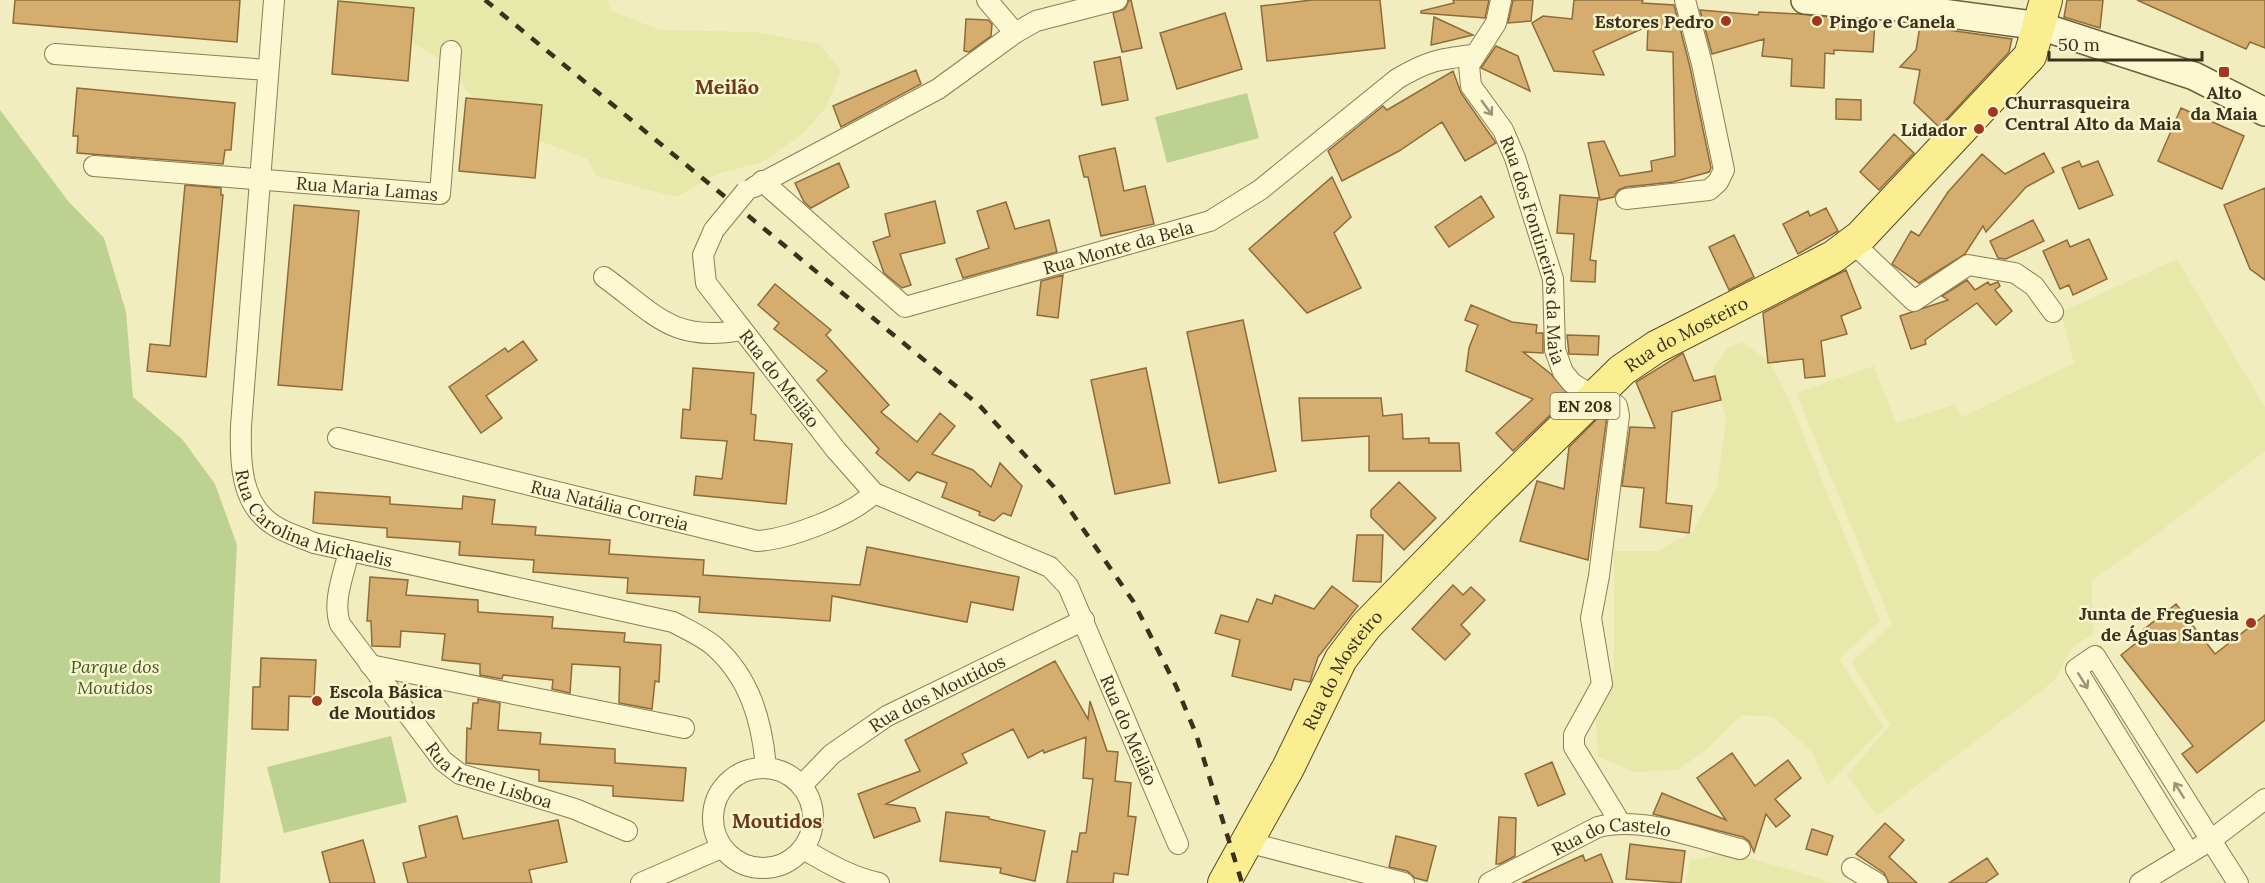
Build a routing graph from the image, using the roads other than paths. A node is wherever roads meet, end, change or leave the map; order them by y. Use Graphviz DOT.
graph roads {
  1 [pos="274,0"];
  2 [pos="987,0"];
  3 [pos="1117,0"];
  4 [pos="1501,0"];
  5 [pos="1685,0"];
  6 [pos="1805,0"];
  7 [pos="2043,13"];
  8 [pos="1015,33"];
  9 [pos="451,51"];
  10 [pos="55,54"];
  11 [pos="1473,55"];
  12 [pos="268,70"];
  13 [pos="2265,112"];
  14 [pos="94,166"];
  15 [pos="260,179"];
  16 [pos="754,186"];
  17 [pos="1626,200"];
  18 [pos="1853,243"];
  19 [pos="604,277"];
  20 [pos="2054,312"];
  21 [pos="741,330"];
  22 [pos="1599,392"];
  23 [pos="338,438"];
  24 [pos="873,493"];
  25 [pos="349,551"];
  26 [pos="1084,620"];
  27 [pos="370,665"];
  28 [pos="684,728"];
  29 [pos="766,767"];
  30 [pos="802,785"];
  31 [pos="2265,799"];
  32 [pos="1621,824"];
  33 [pos="627,831"];
  34 [pos="2211,840"];
  35 [pos="1247,842"];
  36 [pos="1178,844"];
  37 [pos="721,848"];
  38 [pos="803,849"];
  39 [pos="1740,849"];
  40 [pos="2189,853"];
  41 [pos="1852,868"];
  42 [pos="749,876"];
  43 [pos="641,883"];
  44 [pos="879,883"];
  45 [pos="1224,883"];
  46 [pos="1404,883"];
  47 [pos="1489,883"];
  48 [pos="1876,883"];
  49 [pos="2140,883"];
  50 [pos="2238,883"];
  1 -- 12 [label="street, Rua Carolina Michaelis"];
  2 -- 8 [label="street"];
  3 -- 8 [label="street, Rua do Meilão"];
  4 -- 11 [label="street"];
  5 -- 17 [label="street"];
  6 -- 7 [label="main road"];
  7 -- 13 [label="main road"];
  7 -- 18 [label="main road, Rua do Mosteiro / EN 208"];
  8 -- 16 [label="street, Rua do Meilão"];
  9 -- 15 [label="street, Rua Maria Lamas"];
  10 -- 12 [label="street"];
  11 -- 16 [label="street, Rua Monte da Bela"];
  11 -- 22 [label="street, Rua dos Fontineiros da Maia, one-way"];
  12 -- 15 [label="street, Rua Carolina Michaelis"];
  14 -- 15 [label="street"];
  15 -- 25 [label="street, Rua Carolina Michaelis"];
  16 -- 21 [label="street, Rua do Meilão, bridge"];
  18 -- 20 [label="street"];
  18 -- 22 [label="main road, Rua do Mosteiro / EN 208"];
  19 -- 21 [label="street"];
  21 -- 24 [label="street, Rua do Meilão"];
  22 -- 32 [label="street, Rua dos Fontineiros da Maia"];
  22 -- 35 [label="main road, Rua do Mosteiro / EN 208"];
  23 -- 24 [label="street, Rua Natália Correia"];
  24 -- 26 [label="street, Rua do Meilão"];
  25 -- 27 [label="street, Rua Irene Lisboa"];
  25 -- 29 [label="street, Rua Carolina Michaelis"];
  26 -- 30 [label="street, Rua dos Moutidos"];
  26 -- 36 [label="street, Rua do Meilão"];
  27 -- 28 [label="street"];
  27 -- 33 [label="street, Rua Irene Lisboa"];
  29 -- 30 [label="street"];
  29 -- 37 [label="street"];
  30 -- 38 [label="street"];
  31 -- 34 [label="street"];
  32 -- 39 [label="street, Rua do Castelo"];
  32 -- 47 [label="street, Rua do Castelo"];
  34 -- 40 [label="street"];
  34 -- 40 [label="street, one-way"];
  34 -- 50 [label="street"];
  35 -- 45 [label="main road, Rua do Mosteiro / EN 208"];
  35 -- 46 [label="street"];
  37 -- 42 [label="street"];
  37 -- 43 [label="street"];
  38 -- 42 [label="street"];
  38 -- 44 [label="street"];
  40 -- 49 [label="street"];
  41 -- 48 [label="street"];
}
